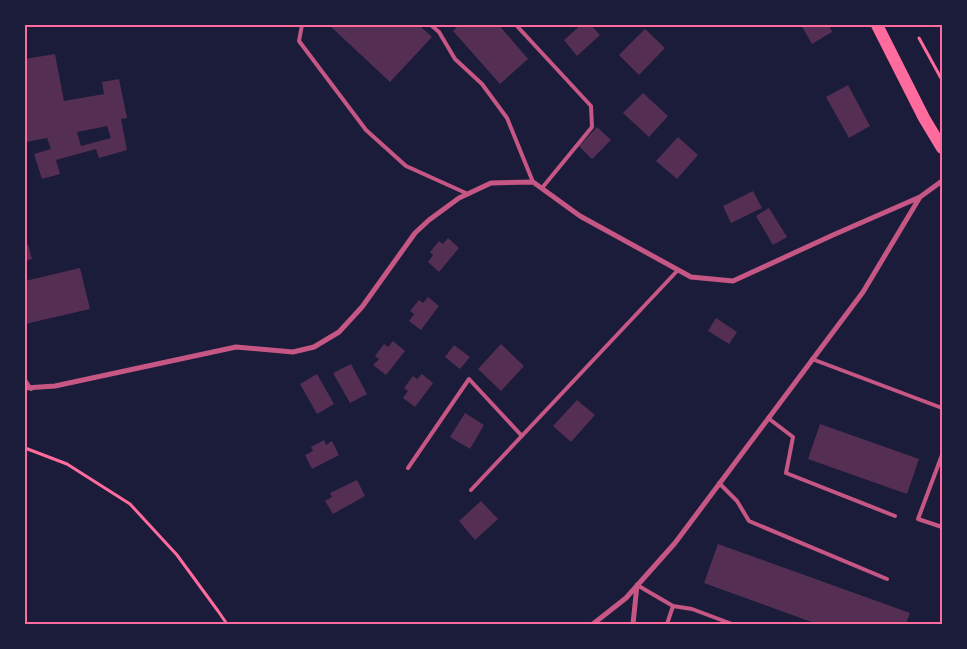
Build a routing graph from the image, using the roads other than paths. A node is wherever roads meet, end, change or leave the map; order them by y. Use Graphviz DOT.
graph roads {
  1 [pos="302,25"];
  2 [pos="431,25"];
  3 [pos="516,25"];
  4 [pos="879,26"];
  5 [pos="942,148"];
  6 [pos="942,181"];
  7 [pos="533,182"];
  8 [pos="542,188"];
  9 [pos="468,194"];
  10 [pos="920,197"];
  11 [pos="678,270"];
  12 [pos="812,359"];
  13 [pos="25,380"];
  14 [pos="28,389"];
  15 [pos="942,408"];
  16 [pos="768,418"];
  17 [pos="522,436"];
  18 [pos="942,455"];
  19 [pos="408,468"];
  20 [pos="719,483"];
  21 [pos="471,490"];
  22 [pos="895,516"];
  23 [pos="942,527"];
  24 [pos="887,579"];
  25 [pos="637,585"];
  26 [pos="672,606"];
  27 [pos="593,624"];
  28 [pos="633,624"];
  29 [pos="667,624"];
  30 [pos="732,624"];
  1 -- 9 [label="lane"];
  2 -- 7 [label="lane"];
  3 -- 8 [label="lane"];
  4 -- 5 [label="main road"];
  6 -- 10 [label="street"];
  7 -- 8 [label="street"];
  7 -- 9 [label="street"];
  8 -- 11 [label="street"];
  9 -- 14 [label="street"];
  10 -- 11 [label="street"];
  10 -- 12 [label="street"];
  11 -- 17 [label="lane"];
  12 -- 15 [label="lane"];
  12 -- 16 [label="street"];
  13 -- 14 [label="lane"];
  16 -- 20 [label="street"];
  16 -- 22 [label="lane"];
  17 -- 19 [label="lane"];
  17 -- 21 [label="lane"];
  18 -- 23 [label="lane"];
  20 -- 24 [label="lane"];
  20 -- 25 [label="street"];
  25 -- 26 [label="lane"];
  25 -- 27 [label="street"];
  25 -- 28 [label="street"];
  26 -- 29 [label="lane"];
  26 -- 30 [label="lane"];
}
